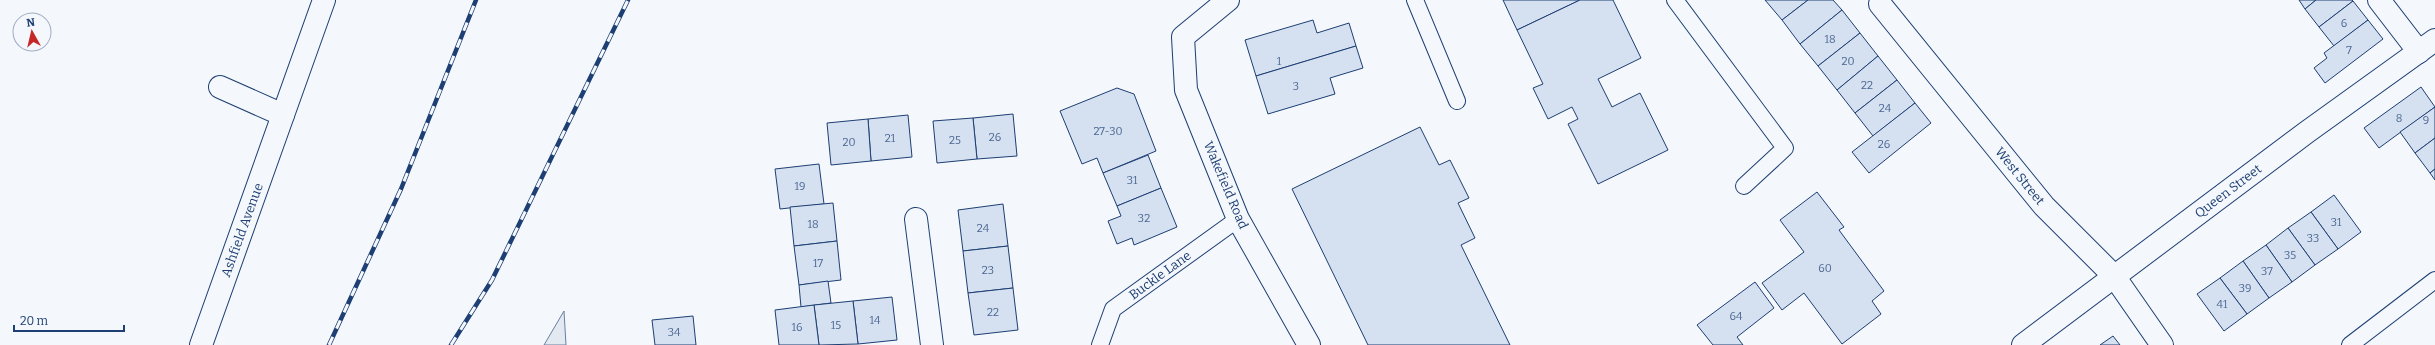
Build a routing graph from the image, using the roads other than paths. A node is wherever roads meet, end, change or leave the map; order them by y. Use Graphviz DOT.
graph roads {
  1 [pos="324,0"];
  2 [pos="1227,0"];
  3 [pos="1415,0"];
  4 [pos="1675,0"];
  5 [pos="2379,0"];
  6 [pos="1880,4"];
  7 [pos="2427,46"];
  8 [pos="220,87"];
  9 [pos="1457,101"];
  10 [pos="283,115"];
  11 [pos="1744,186"];
  12 [pos="916,219"];
  13 [pos="1238,219"];
  14 [pos="2114,276"];
  15 [pos="2435,280"];
  16 [pos="201,345"];
  17 [pos="932,345"];
  18 [pos="1100,345"];
  19 [pos="1309,345"];
  20 [pos="2022,345"];
  21 [pos="2162,345"];
  22 [pos="2350,345"];
  1 -- 10 [label="street, Ashfield Avenue"];
  2 -- 13 [label="street, Wakefield Road"];
  3 -- 9 [label="lane"];
  4 -- 11 [label="lane"];
  5 -- 7 [label="street"];
  6 -- 14 [label="street, West Street"];
  7 -- 14 [label="street, Queen Street"];
  8 -- 10 [label="street"];
  10 -- 16 [label="street, Ashfield Avenue"];
  12 -- 17 [label="street"];
  13 -- 18 [label="lane, Buckle Lane"];
  13 -- 19 [label="street, Wakefield Road"];
  14 -- 20 [label="street, Queen Street"];
  14 -- 21 [label="street, West Street"];
  15 -- 22 [label="lane"];
}
